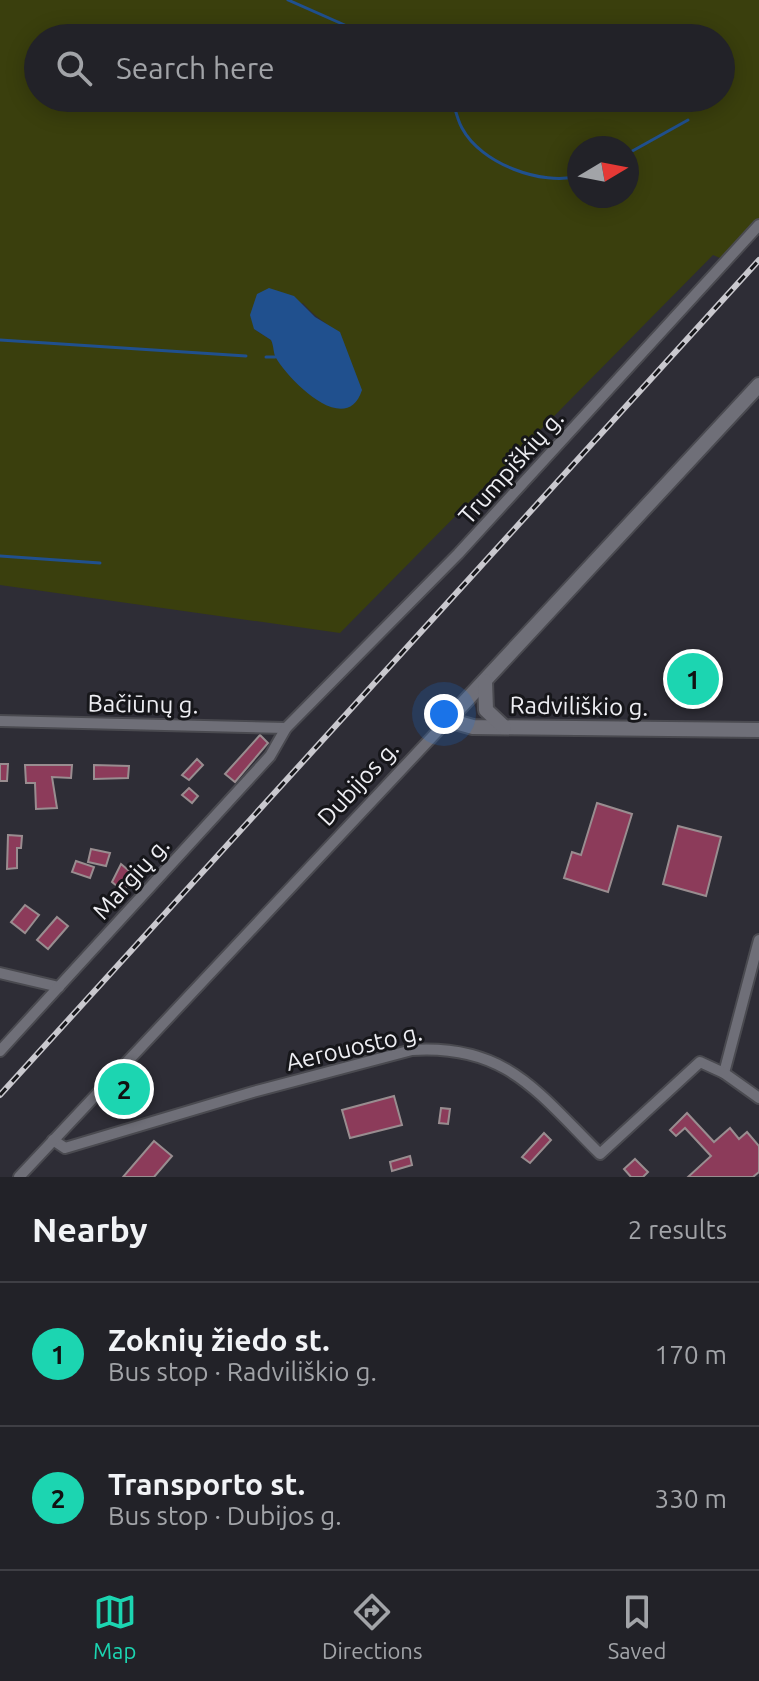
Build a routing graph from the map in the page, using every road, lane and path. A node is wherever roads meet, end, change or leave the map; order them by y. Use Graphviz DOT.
graph roads {
  1 [pos="759,225"];
  2 [pos="759,385"];
  3 [pos="485,681"];
  4 [pos="448,720"];
  5 [pos="0,721"];
  6 [pos="504,727"];
  7 [pos="286,728"];
  8 [pos="759,730"];
  9 [pos="759,940"];
  10 [pos="0,973"];
  11 [pos="59,987"];
  12 [pos="0,1051"];
  13 [pos="724,1073"];
  14 [pos="759,1098"];
  15 [pos="53,1140"];
  16 [pos="19,1177"];
  1 -- 7 [label="street, Trumpiškių g."];
  2 -- 3 [label="main road, Dubijos g."];
  3 -- 4 [label="main road, Dubijos g."];
  3 -- 6 [label="main road"];
  4 -- 6 [label="main road, Radviliškio g."];
  4 -- 15 [label="street, Dubijos g."];
  5 -- 7 [label="street, Bačiūnų g."];
  6 -- 8 [label="main road, Radviliškio g."];
  7 -- 11 [label="street, Margių g."];
  9 -- 13 [label="street"];
  10 -- 11 [label="street"];
  11 -- 12 [label="street, Margių g."];
  13 -- 14 [label="street"];
  13 -- 15 [label="street, Aerouosto g."];
  15 -- 16 [label="street"];
}
